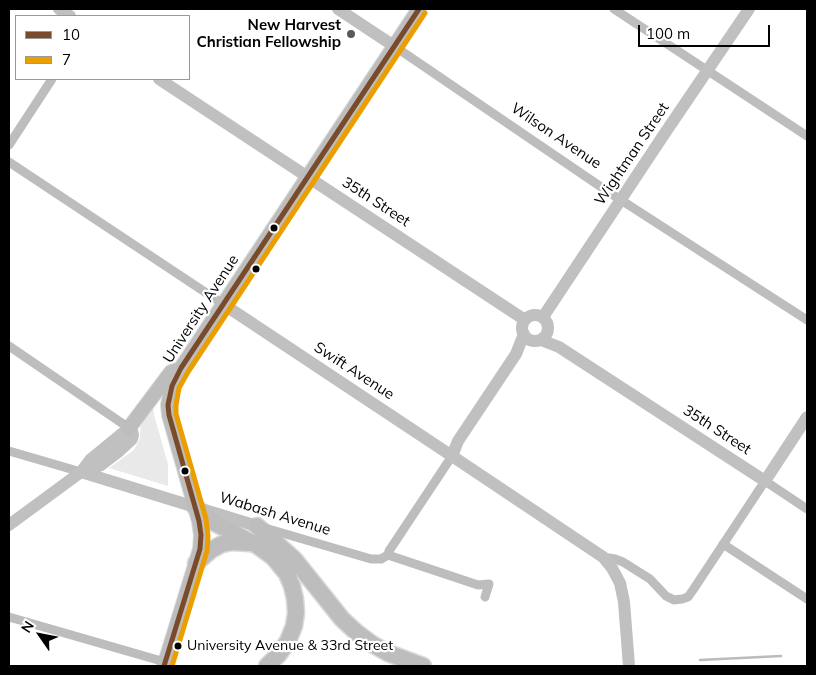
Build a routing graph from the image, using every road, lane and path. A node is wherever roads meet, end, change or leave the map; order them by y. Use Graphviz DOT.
graph roads {
  1 [pos="338,9"];
  2 [pos="419,9"];
  3 [pos="614,9"];
  4 [pos="749,9"];
  5 [pos="394,46"];
  6 [pos="708,70"];
  7 [pos="51,80"];
  8 [pos="161,80"];
  9 [pos="807,136"];
  10 [pos="9,145"];
  11 [pos="9,162"];
  12 [pos="308,177"];
  13 [pos="621,199"];
  14 [pos="223,304"];
  15 [pos="542,317"];
  16 [pos="525,320"];
  17 [pos="807,320"];
  18 [pos="537,336"];
  19 [pos="9,346"];
  20 [pos="181,368"];
  21 [pos="807,417"];
  22 [pos="129,428"];
  23 [pos="9,451"];
  24 [pos="452,456"];
  25 [pos="81,472"];
  26 [pos="765,481"];
  27 [pos="195,506"];
  28 [pos="807,509"];
  29 [pos="9,525"];
  30 [pos="258,526"];
  31 [pos="252,544"];
  32 [pos="723,544"];
  33 [pos="388,555"];
  34 [pos="603,557"];
  35 [pos="196,563"];
  36 [pos="485,597"];
  37 [pos="807,599"];
  38 [pos="9,617"];
  39 [pos="628,661"];
  40 [pos="164,664"];
  41 [pos="267,666"];
  42 [pos="423,666"];
  1 -- 5 [label="main road, Wilson Avenue"];
  2 -- 5 [label="main road, University Avenue"];
  3 -- 6 [label="street"];
  4 -- 6 [label="main road, Wightman Street"];
  5 -- 12 [label="main road, University Avenue"];
  5 -- 13 [label="street, Wilson Avenue"];
  6 -- 9 [label="street"];
  6 -- 13 [label="main road, Wightman Street"];
  7 -- 10 [label="street"];
  8 -- 12 [label="main road, 35th Street"];
  11 -- 14 [label="street, Swift Avenue"];
  12 -- 14 [label="main road, University Avenue"];
  12 -- 16 [label="main road, 35th Street"];
  13 -- 15 [label="main road, Wightman Street"];
  13 -- 17 [label="street, Wilson Avenue"];
  14 -- 20 [label="main road, University Avenue"];
  14 -- 24 [label="main road, Swift Avenue"];
  15 -- 16 [label="main road"];
  15 -- 18 [label="main road"];
  16 -- 18 [label="main road"];
  18 -- 24 [label="main road"];
  18 -- 26 [label="main road, 35th Street"];
  19 -- 22 [label="street"];
  20 -- 22 [label="main road"];
  20 -- 27 [label="main road, University Avenue"];
  21 -- 26 [label="main road"];
  22 -- 25 [label="main road"];
  23 -- 25 [label="street, Wabash Avenue"];
  24 -- 33 [label="street"];
  24 -- 34 [label="main road, Swift Avenue"];
  25 -- 27 [label="main road, Wabash Avenue"];
  25 -- 29 [label="main road"];
  26 -- 28 [label="street, 35th Street"];
  26 -- 32 [label="street"];
  27 -- 30 [label="main road, Wabash Avenue"];
  27 -- 31 [label="highway"];
  27 -- 35 [label="main road, University Avenue"];
  30 -- 33 [label="street, Wabash Avenue"];
  30 -- 42 [label="highway"];
  31 -- 35 [label="highway"];
  31 -- 41 [label="highway"];
  32 -- 34 [label="street, Swift Avenue"];
  32 -- 37 [label="street"];
  33 -- 36 [label="street, Wabash Avenue"];
  34 -- 39 [label="main road"];
  35 -- 40 [label="main road, University Avenue"];
  38 -- 40 [label="street"];
}
